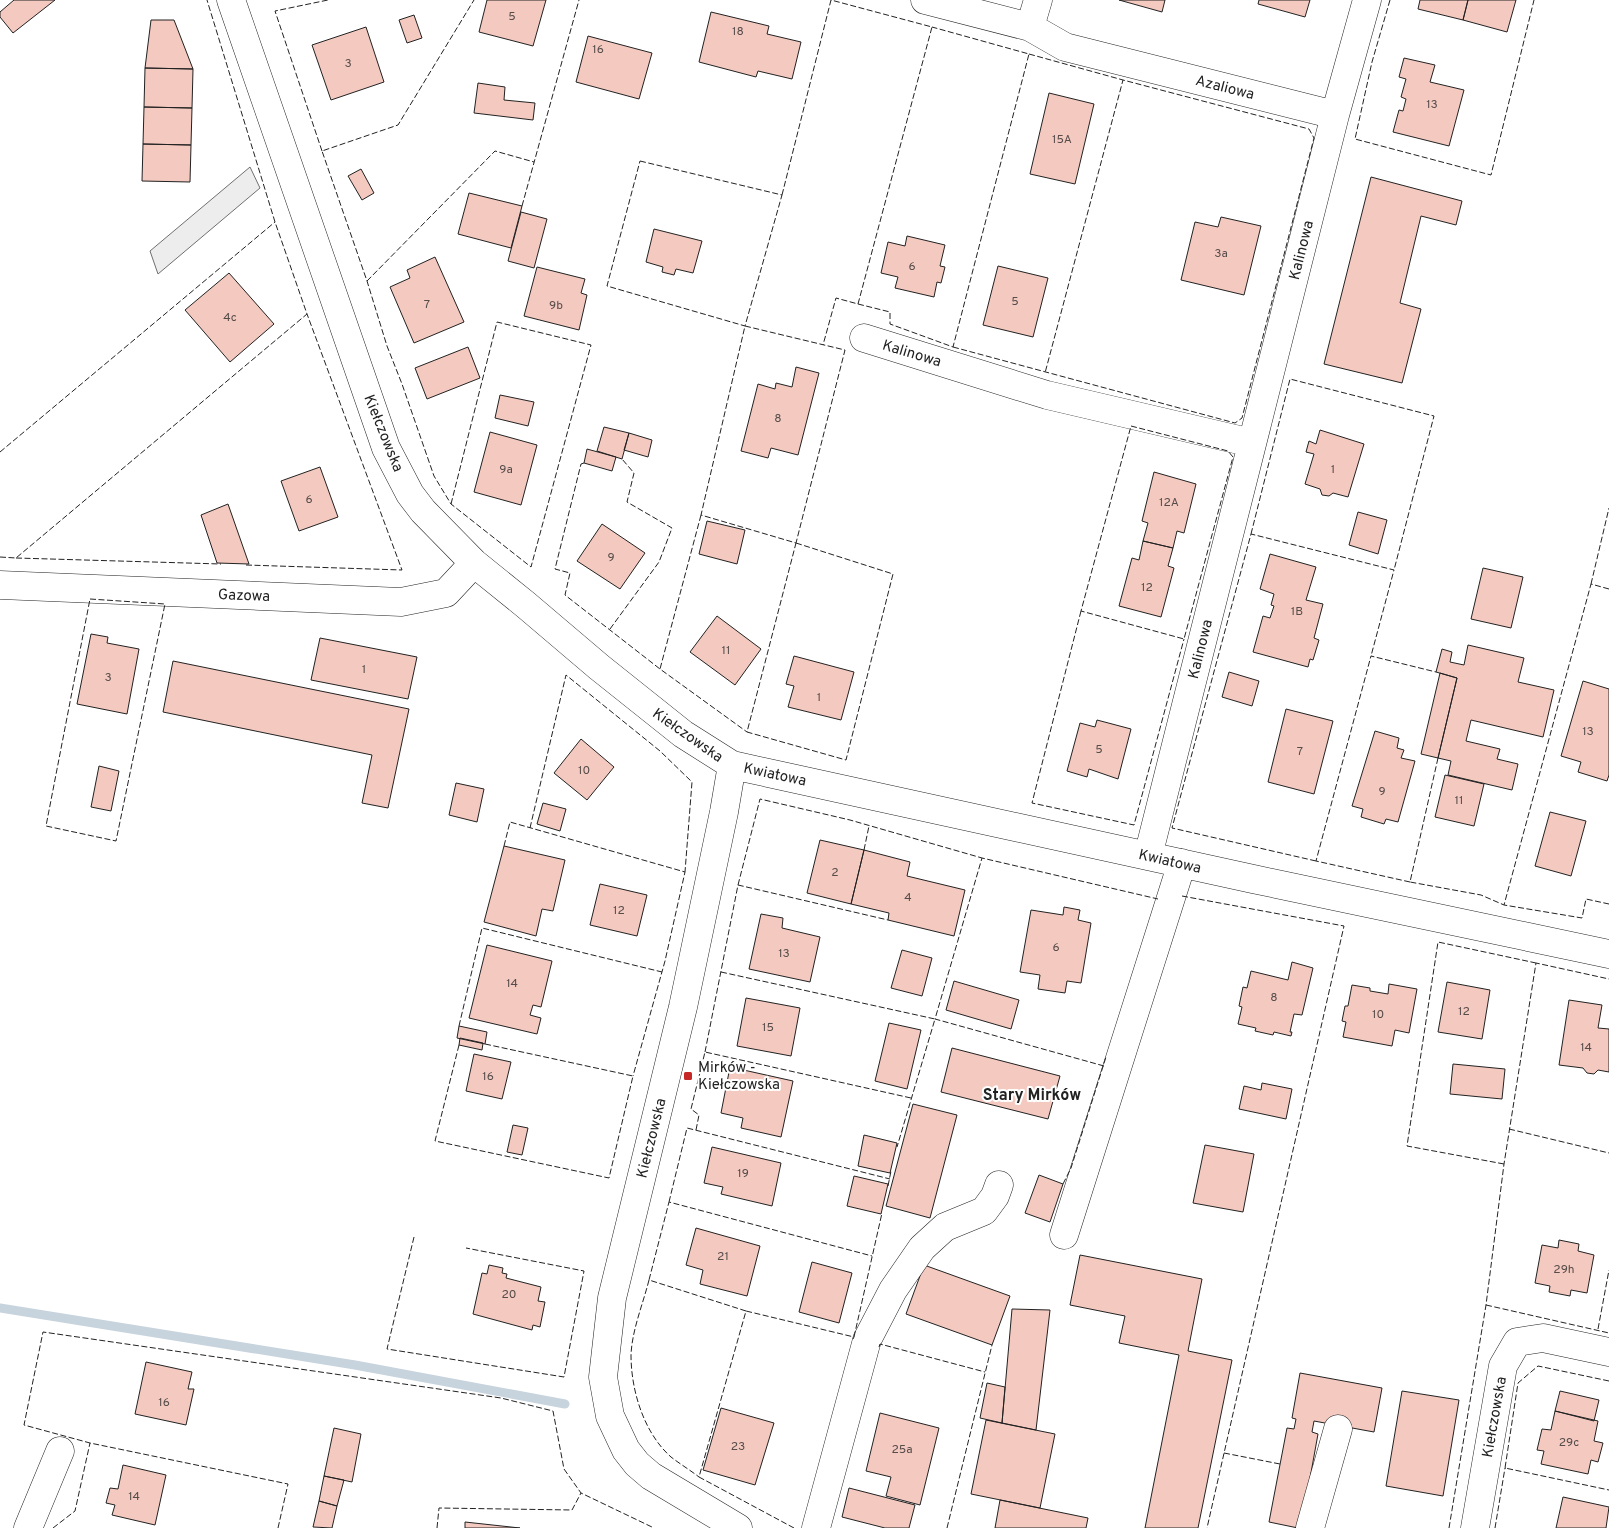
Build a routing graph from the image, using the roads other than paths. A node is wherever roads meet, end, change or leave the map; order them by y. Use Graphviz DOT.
graph roads {
  1 [pos="231,0"];
  2 [pos="925,0"];
  3 [pos="1038,0"];
  4 [pos="1367,0"];
  5 [pos="1030,27"];
  6 [pos="1335,115"];
  7 [pos="864,338"];
  8 [pos="1252,443"];
  9 [pos="474,563"];
  10 [pos="0,585"];
  11 [pos="732,765"];
  12 [pos="1148,856"];
  13 [pos="1182,863"];
  14 [pos="1609,954"];
  15 [pos="999,1185"];
  16 [pos="1064,1235"];
  17 [pos="1609,1352"];
  18 [pos="1338,1429"];
  19 [pos="60,1451"];
  20 [pos="28,1528"];
  21 [pos="738,1528"];
  22 [pos="816,1528"];
  23 [pos="1310,1528"];
  24 [pos="1475,1528"];
  1 -- 9 [label="street, Kiełczowska"];
  2 -- 5 [label="street, Azaliowa"];
  3 -- 5 [label="street"];
  4 -- 6 [label="street"];
  5 -- 6 [label="street, Azaliowa"];
  6 -- 8 [label="street, Kalinowa"];
  7 -- 8 [label="street, Kalinowa"];
  8 -- 12 [label="street, Kalinowa"];
  9 -- 10 [label="street, Gazowa"];
  9 -- 11 [label="street, Kiełczowska"];
  11 -- 12 [label="street, Kwiatowa"];
  11 -- 21 [label="street, Kiełczowska"];
  12 -- 13 [label="street, Kwiatowa"];
  13 -- 14 [label="street, Kwiatowa"];
  13 -- 16 [label="street"];
  15 -- 22 [label="street"];
  17 -- 24 [label="street, Kiełczowska"];
  18 -- 23 [label="street"];
  19 -- 20 [label="street"];
}
